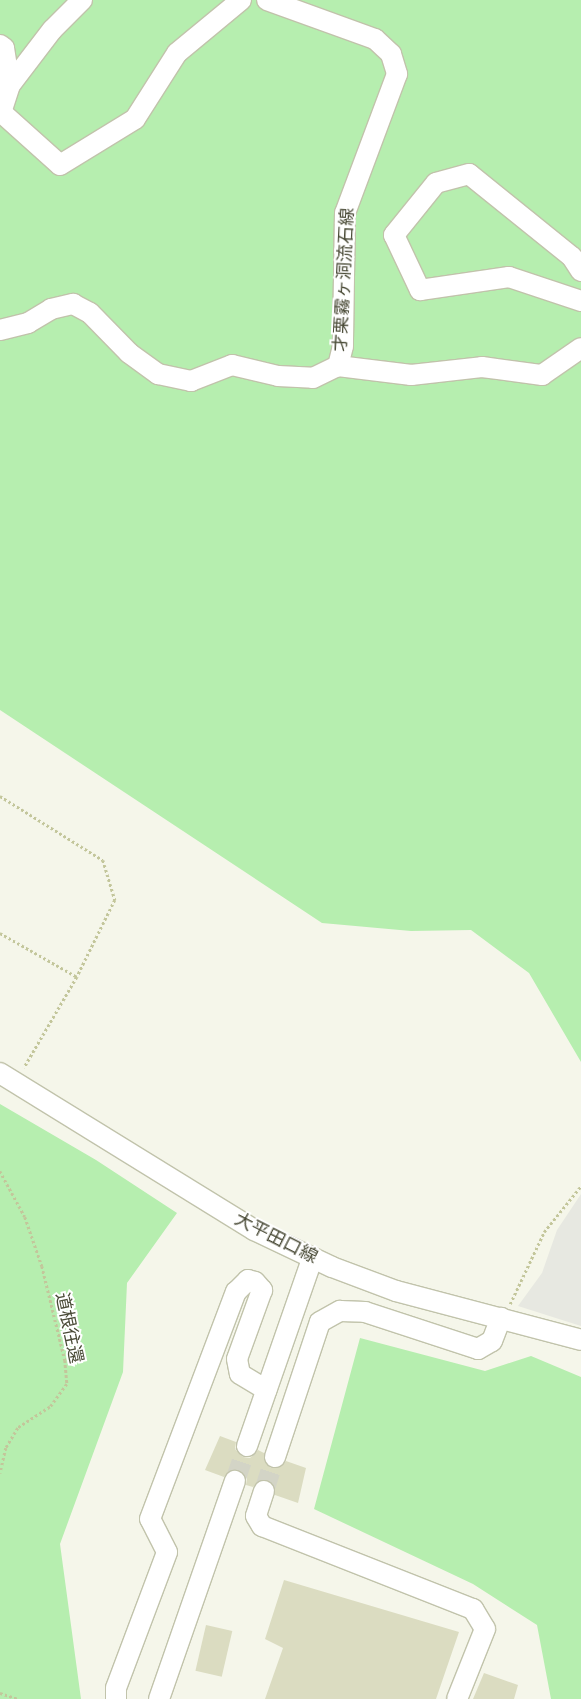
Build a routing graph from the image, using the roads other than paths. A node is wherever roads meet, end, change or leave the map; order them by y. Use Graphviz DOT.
graph roads {
  1 [pos="82,0"];
  2 [pos="241,0"];
  3 [pos="267,0"];
  4 [pos="0,45"];
  5 [pos="10,85"];
  6 [pos="581,271"];
  7 [pos="581,300"];
  8 [pos="0,330"];
  9 [pos="581,348"];
  10 [pos="338,366"];
  11 [pos="8,1077"];
  12 [pos="313,1258"];
  13 [pos="502,1318"];
  14 [pos="581,1340"];
  15 [pos="267,1390"];
  16 [pos="247,1446"];
  17 [pos="275,1457"];
  18 [pos="235,1481"];
  19 [pos="264,1491"];
  20 [pos="119,1695"];
  21 [pos="159,1699"];
  22 [pos="457,1699"];
  1 -- 5 [label="street"];
  2 -- 5 [label="street"];
  3 -- 10 [label="street, 才栗霧ヶ洞流石線"];
  4 -- 5 [label="street"];
  6 -- 7 [label="street"];
  8 -- 10 [label="street, 才栗霧ヶ洞流石線"];
  9 -- 10 [label="street"];
  11 -- 12 [label="street, 大平田口線"];
  12 -- 13 [label="street, 大平田口線"];
  12 -- 15 [label="street"];
  13 -- 14 [label="street, 大平田口線"];
  13 -- 17 [label="street"];
  15 -- 16 [label="street"];
  15 -- 20 [label="street"];
  18 -- 21 [label="street"];
  19 -- 22 [label="street"];
}
